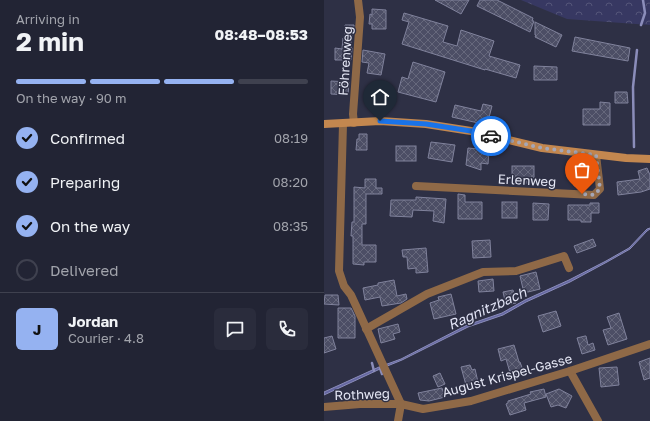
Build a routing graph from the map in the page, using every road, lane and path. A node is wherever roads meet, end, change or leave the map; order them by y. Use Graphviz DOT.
graph roads {
  1 [pos="358,0"];
  2 [pos="354,123"];
  3 [pos="324,124"];
  4 [pos="343,124"];
  5 [pos="596,155"];
  6 [pos="650,159"];
  7 [pos="416,186"];
  8 [pos="569,268"];
  9 [pos="366,329"];
  10 [pos="650,344"];
  11 [pos="570,371"];
  12 [pos="401,404"];
  13 [pos="324,407"];
  14 [pos="398,421"];
  15 [pos="598,421"];
  1 -- 2 [label="street, Föhrenweg"];
  2 -- 4 [label="main road"];
  2 -- 5 [label="main road"];
  3 -- 4 [label="main road"];
  4 -- 9 [label="street"];
  5 -- 6 [label="main road"];
  5 -- 7 [label="street, Erlenweg"];
  8 -- 9 [label="street"];
  9 -- 12 [label="street"];
  10 -- 11 [label="street, August Krispel-Gasse"];
  11 -- 12 [label="street, August Krispel-Gasse"];
  11 -- 15 [label="street"];
  12 -- 13 [label="street, Rothweg"];
  12 -- 14 [label="street"];
}
